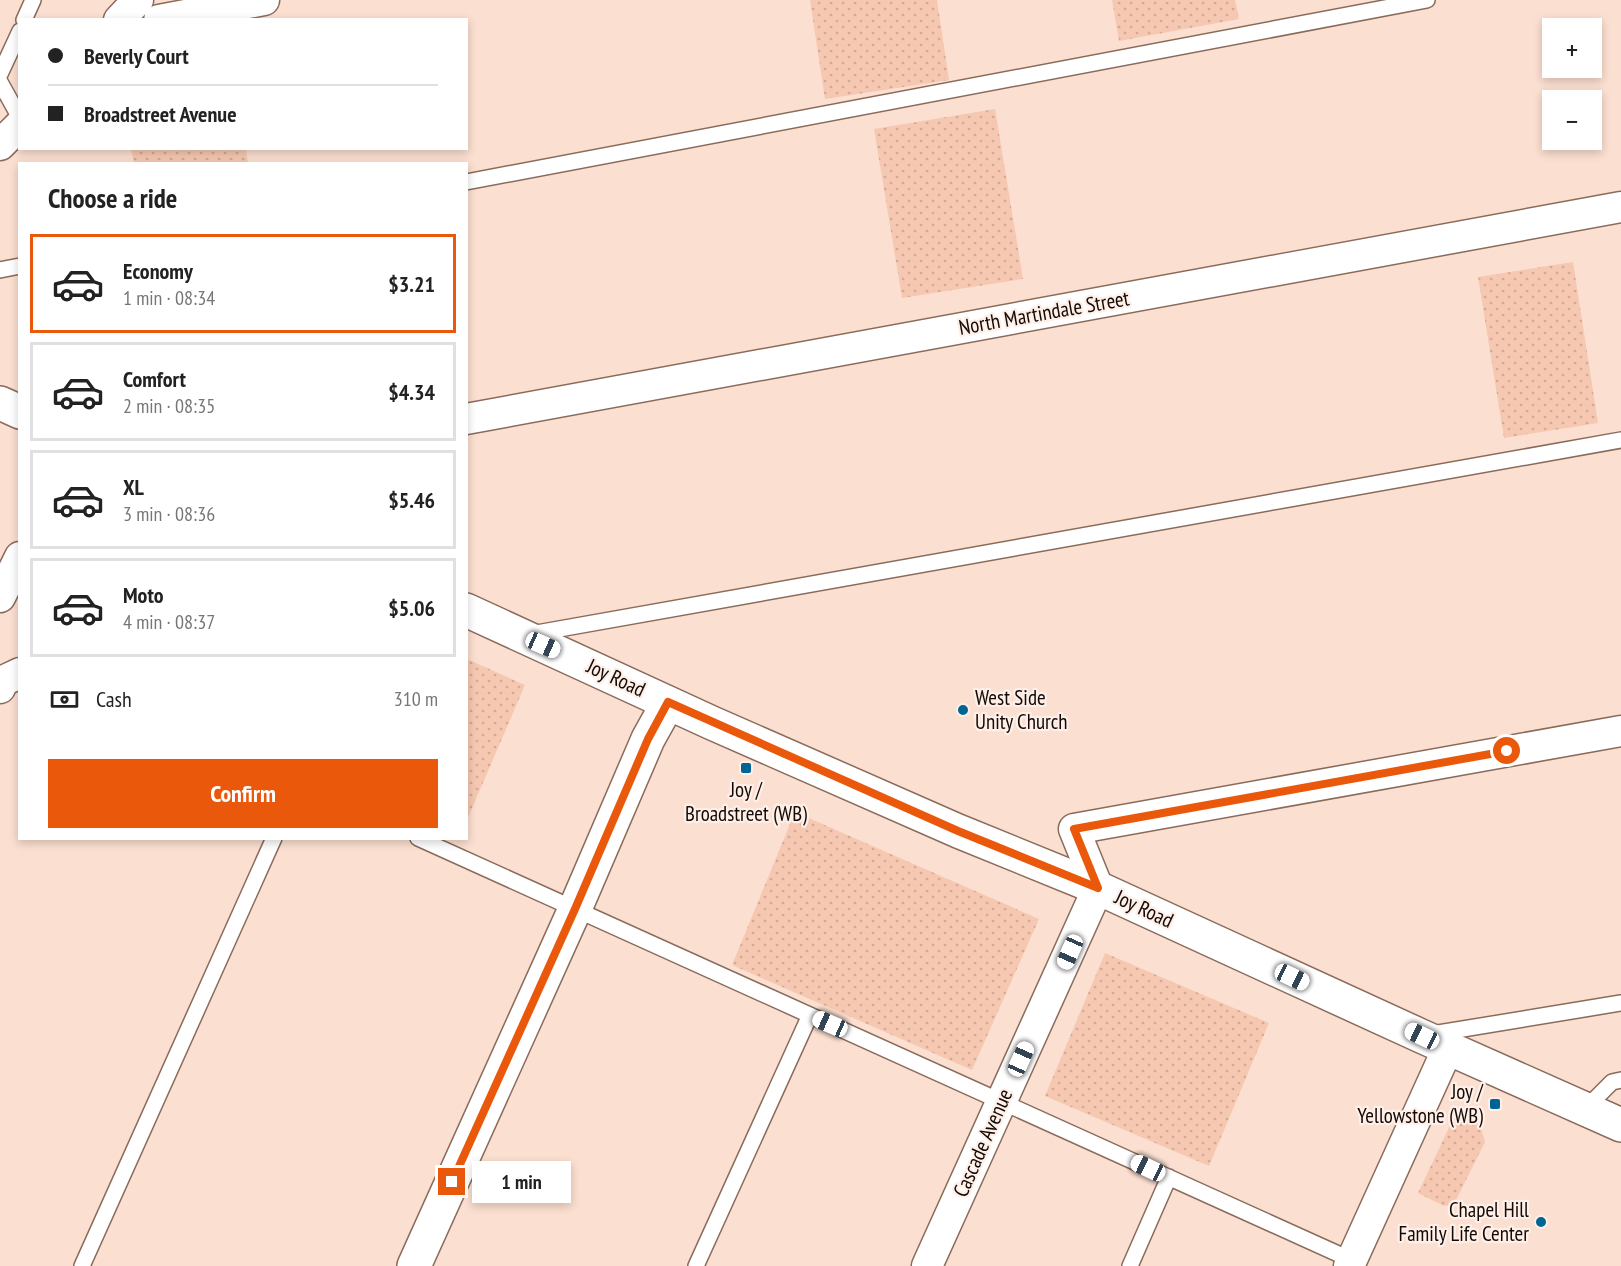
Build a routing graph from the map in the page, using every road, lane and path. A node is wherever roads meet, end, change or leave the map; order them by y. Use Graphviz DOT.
graph roads {
  1 [pos="33,0"];
  2 [pos="138,0"];
  3 [pos="264,0"];
  4 [pos="1428,0"];
  5 [pos="25,18"];
  6 [pos="121,18"];
  7 [pos="170,18"];
  8 [pos="18,35"];
  9 [pos="0,74"];
  10 [pos="0,82"];
  11 [pos="18,114"];
  12 [pos="18,127"];
  13 [pos="0,145"];
  14 [pos="468,182"];
  15 [pos="1621,207"];
  16 [pos="18,266"];
  17 [pos="0,270"];
  18 [pos="0,403"];
  19 [pos="18,411"];
  20 [pos="468,419"];
  21 [pos="1621,440"];
  22 [pos="18,560"];
  23 [pos="0,597"];
  24 [pos="468,611"];
  25 [pos="523,636"];
  26 [pos="668,702"];
  27 [pos="1621,730"];
  28 [pos="273,840"];
  29 [pos="422,840"];
  30 [pos="1098,888"];
  31 [pos="575,909"];
  32 [pos="1621,1003"];
  33 [pos="810,1015"];
  34 [pos="1435,1042"];
  35 [pos="1621,1080"];
  36 [pos="1002,1102"];
  37 [pos="1585,1109"];
  38 [pos="1621,1125"];
  39 [pos="1169,1178"];
  40 [pos="1355,1264"];
  41 [pos="82,1266"];
  42 [pos="414,1266"];
  43 [pos="696,1266"];
  44 [pos="927,1266"];
  45 [pos="1130,1266"];
  1 -- 5 [label="lane"];
  2 -- 6 [label="street"];
  3 -- 7 [label="street"];
  4 -- 14 [label="lane"];
  8 -- 9 [label="lane"];
  10 -- 11 [label="lane"];
  12 -- 13 [label="street"];
  15 -- 20 [label="street, North Martindale Street"];
  16 -- 17 [label="lane"];
  18 -- 19 [label="street"];
  21 -- 25 [label="lane"];
  22 -- 23 [label="street"];
  24 -- 25 [label="street, Joy Road"];
  25 -- 26 [label="street, Joy Road"];
  26 -- 30 [label="street, Joy Road"];
  26 -- 31 [label="street"];
  27 -- 30 [label="street"];
  28 -- 41 [label="lane"];
  29 -- 31 [label="lane"];
  30 -- 34 [label="street, Joy Road"];
  30 -- 36 [label="street, Cascade Avenue"];
  31 -- 33 [label="lane"];
  31 -- 42 [label="street"];
  32 -- 34 [label="lane"];
  33 -- 36 [label="lane"];
  33 -- 43 [label="lane"];
  34 -- 37 [label="street, Joy Road"];
  34 -- 40 [label="street"];
  35 -- 37 [label="lane"];
  36 -- 39 [label="lane"];
  36 -- 44 [label="street, Cascade Avenue"];
  37 -- 38 [label="street, Joy Road"];
  39 -- 40 [label="lane"];
  39 -- 45 [label="lane"];
}
